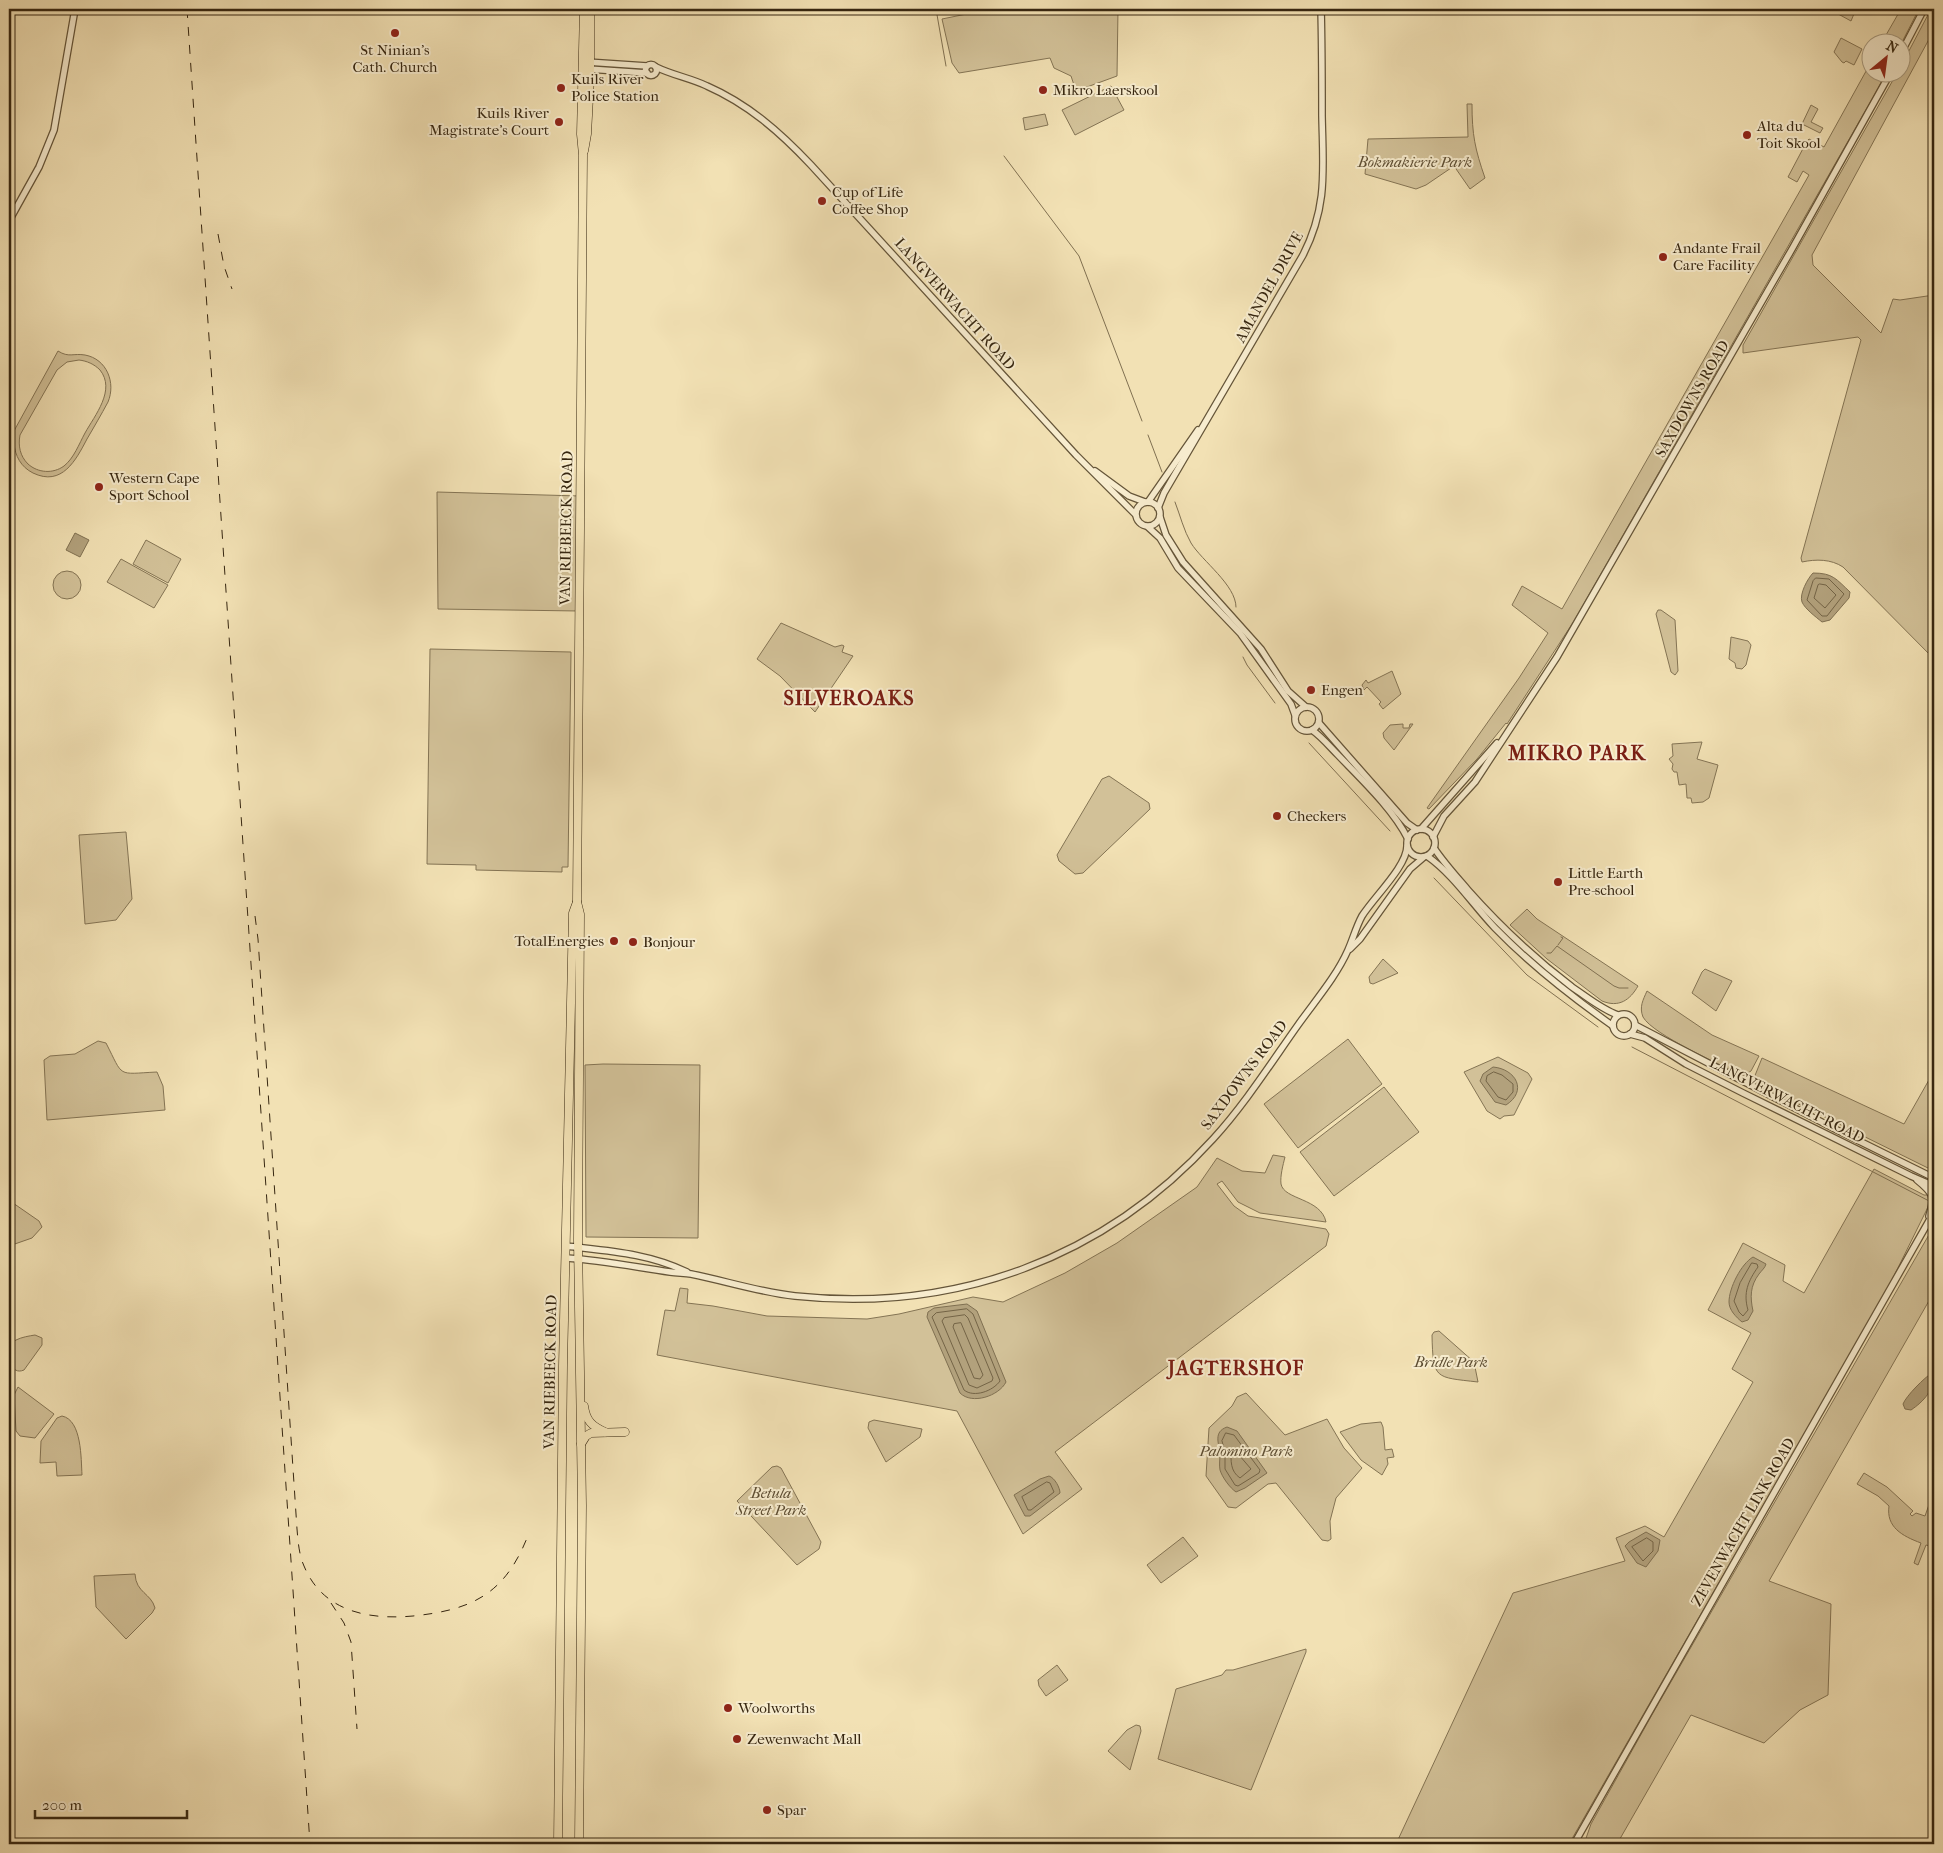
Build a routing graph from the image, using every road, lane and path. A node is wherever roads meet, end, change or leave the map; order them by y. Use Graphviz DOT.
graph roads {
  1 [pos="75,9"];
  2 [pos="584,9"];
  3 [pos="590,9"];
  4 [pos="1321,9"];
  5 [pos="1924,9"];
  6 [pos="1910,36"];
  7 [pos="587,66"];
  8 [pos="648,66"];
  9 [pos="656,70"];
  10 [pos="646,73"];
  11 [pos="1885,82"];
  12 [pos="9,221"];
  13 [pos="1208,419"];
  14 [pos="1086,466"];
  15 [pos="1146,502"];
  16 [pos="1158,508"];
  17 [pos="1135,514"];
  18 [pos="1160,517"];
  19 [pos="1148,527"];
  20 [pos="1306,706"];
  21 [pos="1295,715"];
  22 [pos="1319,723"];
  23 [pos="1312,730"];
  24 [pos="1506,732"];
  25 [pos="1419,830"];
  26 [pos="1433,837"];
  27 [pos="1408,839"];
  28 [pos="1407,846"];
  29 [pos="1434,848"];
  30 [pos="1426,856"];
  31 [pos="578,902"];
  32 [pos="1348,950"];
  33 [pos="1618,1015"];
  34 [pos="1635,1025"];
  35 [pos="1613,1026"];
  36 [pos="1630,1034"];
  37 [pos="1911,1176"];
  38 [pos="1934,1178"];
  39 [pos="1934,1186"];
  40 [pos="1934,1212"];
  41 [pos="1928,1223"];
  42 [pos="566,1246"];
  43 [pos="578,1248"];
  44 [pos="566,1258"];
  45 [pos="578,1259"];
  46 [pos="689,1273"];
  47 [pos="580,1379"];
  48 [pos="605,1432"];
  49 [pos="625,1432"];
  50 [pos="581,1444"];
  51 [pos="558,1844"];
  52 [pos="578,1844"];
  53 [pos="1574,1844"];
  1 -- 12 [label="street"];
  2 -- 7 [label="main road, VAN RIEBEECK ROAD"];
  3 -- 7 [label="main road, VAN RIEBEECK ROAD"];
  4 -- 13 [label="street, AMANDEL DRIVE"];
  5 -- 6 [label="street"];
  7 -- 8 [label="street"];
  7 -- 10 [label="street"];
  7 -- 31 [label="main road, VAN RIEBEECK ROAD"];
  8 -- 9 [label="street"];
  8 -- 10 [label="street"];
  9 -- 10 [label="street"];
  9 -- 14 [label="street, LANGVERWACHT ROAD"];
  11 -- 24 [label="street, SAXDOWNS ROAD"];
  13 -- 15 [label="street, AMANDEL DRIVE"];
  13 -- 16 [label="street, AMANDEL DRIVE"];
  14 -- 15 [label="street, LANGVERWACHT ROAD"];
  14 -- 17 [label="street, LANGVERWACHT ROAD"];
  15 -- 16 [label="street"];
  15 -- 17 [label="street"];
  16 -- 18 [label="street"];
  17 -- 19 [label="street"];
  18 -- 19 [label="street"];
  18 -- 20 [label="street"];
  19 -- 21 [label="street"];
  20 -- 21 [label="street"];
  20 -- 22 [label="street"];
  21 -- 23 [label="street"];
  22 -- 23 [label="street"];
  22 -- 25 [label="street"];
  23 -- 27 [label="street"];
  24 -- 25 [label="street, SAXDOWNS ROAD"];
  24 -- 26 [label="street, SAXDOWNS ROAD"];
  25 -- 26 [label="street"];
  25 -- 27 [label="street"];
  26 -- 29 [label="street"];
  27 -- 28 [label="street"];
  28 -- 30 [label="street"];
  28 -- 32 [label="street, SAXDOWNS ROAD"];
  29 -- 30 [label="street"];
  29 -- 33 [label="street"];
  30 -- 32 [label="street, SAXDOWNS ROAD"];
  30 -- 35 [label="street"];
  31 -- 42 [label="main road, VAN RIEBEECK ROAD"];
  31 -- 43 [label="main road, VAN RIEBEECK ROAD"];
  32 -- 46 [label="street, SAXDOWNS ROAD"];
  33 -- 34 [label="street"];
  33 -- 35 [label="street"];
  34 -- 36 [label="street"];
  34 -- 38 [label="street, LANGVERWACHT ROAD"];
  35 -- 36 [label="street"];
  36 -- 37 [label="street, LANGVERWACHT ROAD"];
  37 -- 39 [label="street, LANGVERWACHT ROAD"];
  37 -- 41 [label="street"];
  40 -- 41 [label="street, ZEVENWACHT LINK ROAD"];
  41 -- 53 [label="street, ZEVENWACHT LINK ROAD"];
  42 -- 43 [label="street, SAXDOWNS ROAD"];
  42 -- 44 [label="main road, VAN RIEBEECK ROAD"];
  43 -- 45 [label="main road, VAN RIEBEECK ROAD"];
  43 -- 46 [label="street, SAXDOWNS ROAD"];
  44 -- 45 [label="street, SAXDOWNS ROAD"];
  44 -- 51 [label="main road, VAN RIEBEECK ROAD"];
  45 -- 46 [label="street, SAXDOWNS ROAD"];
  45 -- 47 [label="main road, VAN RIEBEECK ROAD"];
  47 -- 48 [label="main road"];
  47 -- 50 [label="main road, VAN RIEBEECK ROAD"];
  48 -- 49 [label="main road"];
  48 -- 50 [label="main road"];
  50 -- 52 [label="main road, VAN RIEBEECK ROAD"];
}
